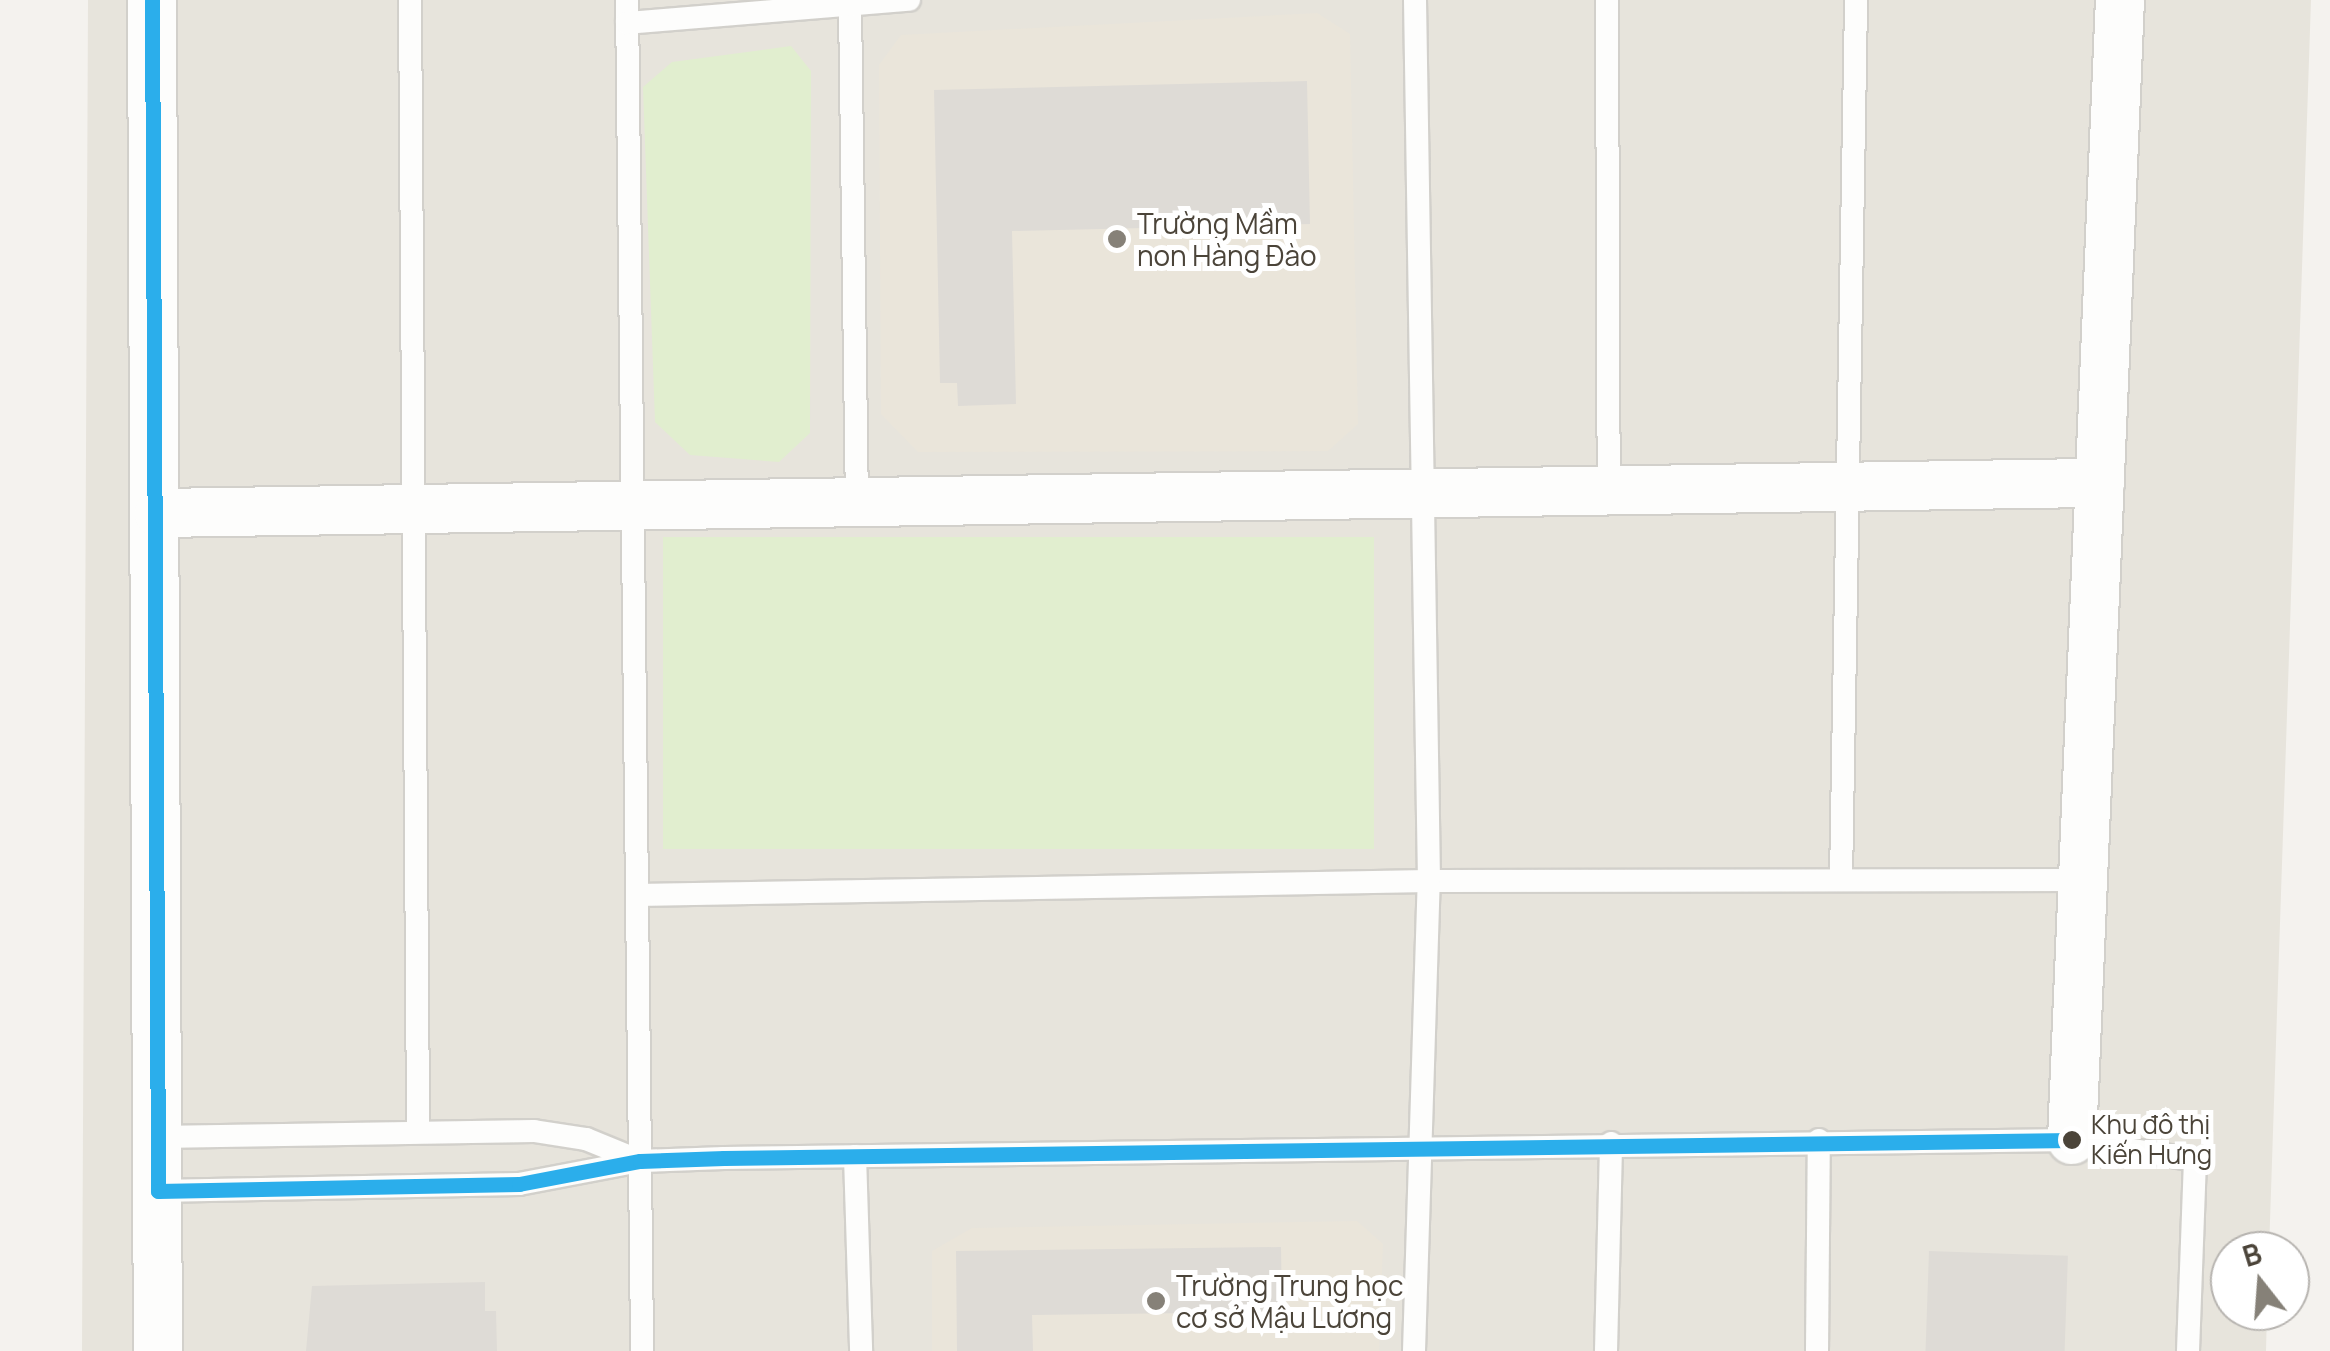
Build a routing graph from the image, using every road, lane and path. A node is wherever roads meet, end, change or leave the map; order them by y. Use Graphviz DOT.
graph roads {
  1 [pos="152,0"];
  2 [pos="410,0"];
  3 [pos="909,0"];
  4 [pos="1415,0"];
  5 [pos="1606,0"];
  6 [pos="1856,0"];
  7 [pos="2120,0"];
  8 [pos="850,5"];
  9 [pos="627,11"];
  10 [pos="2100,483"];
  11 [pos="1847,486"];
  12 [pos="1609,490"];
  13 [pos="1424,493"];
  14 [pos="857,502"];
  15 [pos="633,506"];
  16 [pos="413,509"];
  17 [pos="158,513"];
  18 [pos="1841,880"];
  19 [pos="2084,880"];
  20 [pos="1429,881"];
  21 [pos="637,895"];
  22 [pos="418,1130"];
  23 [pos="158,1137"];
  24 [pos="1819,1140"];
  25 [pos="2072,1140"];
  26 [pos="1611,1144"];
  27 [pos="1421,1147"];
  28 [pos="855,1156"];
  29 [pos="640,1161"];
  30 [pos="158,1192"];
  31 [pos="158,1351"];
  32 [pos="642,1351"];
  33 [pos="861,1351"];
  34 [pos="1414,1351"];
  35 [pos="1606,1351"];
  36 [pos="1817,1351"];
  37 [pos="2188,1351"];
  1 -- 17 [label="street"];
  2 -- 16 [label="lane"];
  3 -- 8 [label="lane"];
  4 -- 13 [label="lane"];
  5 -- 12 [label="lane"];
  6 -- 11 [label="lane"];
  7 -- 10 [label="street"];
  8 -- 9 [label="lane"];
  8 -- 14 [label="lane"];
  9 -- 15 [label="lane"];
  10 -- 11 [label="street"];
  10 -- 19 [label="street"];
  11 -- 12 [label="street"];
  11 -- 18 [label="lane"];
  12 -- 13 [label="street"];
  13 -- 14 [label="street"];
  13 -- 20 [label="lane"];
  14 -- 15 [label="street"];
  15 -- 16 [label="street"];
  15 -- 21 [label="lane"];
  16 -- 17 [label="street"];
  16 -- 22 [label="lane"];
  17 -- 23 [label="street"];
  18 -- 19 [label="lane"];
  18 -- 20 [label="lane"];
  19 -- 25 [label="street"];
  20 -- 21 [label="lane"];
  20 -- 27 [label="lane"];
  21 -- 29 [label="lane"];
  22 -- 23 [label="lane"];
  22 -- 29 [label="lane"];
  23 -- 30 [label="street"];
  24 -- 25 [label="lane"];
  24 -- 26 [label="lane"];
  24 -- 36 [label="lane"];
  25 -- 37 [label="lane"];
  26 -- 27 [label="lane"];
  26 -- 35 [label="lane"];
  27 -- 28 [label="lane"];
  27 -- 34 [label="lane"];
  28 -- 29 [label="lane"];
  28 -- 33 [label="lane"];
  29 -- 30 [label="lane"];
  29 -- 32 [label="lane"];
  30 -- 31 [label="street"];
}
